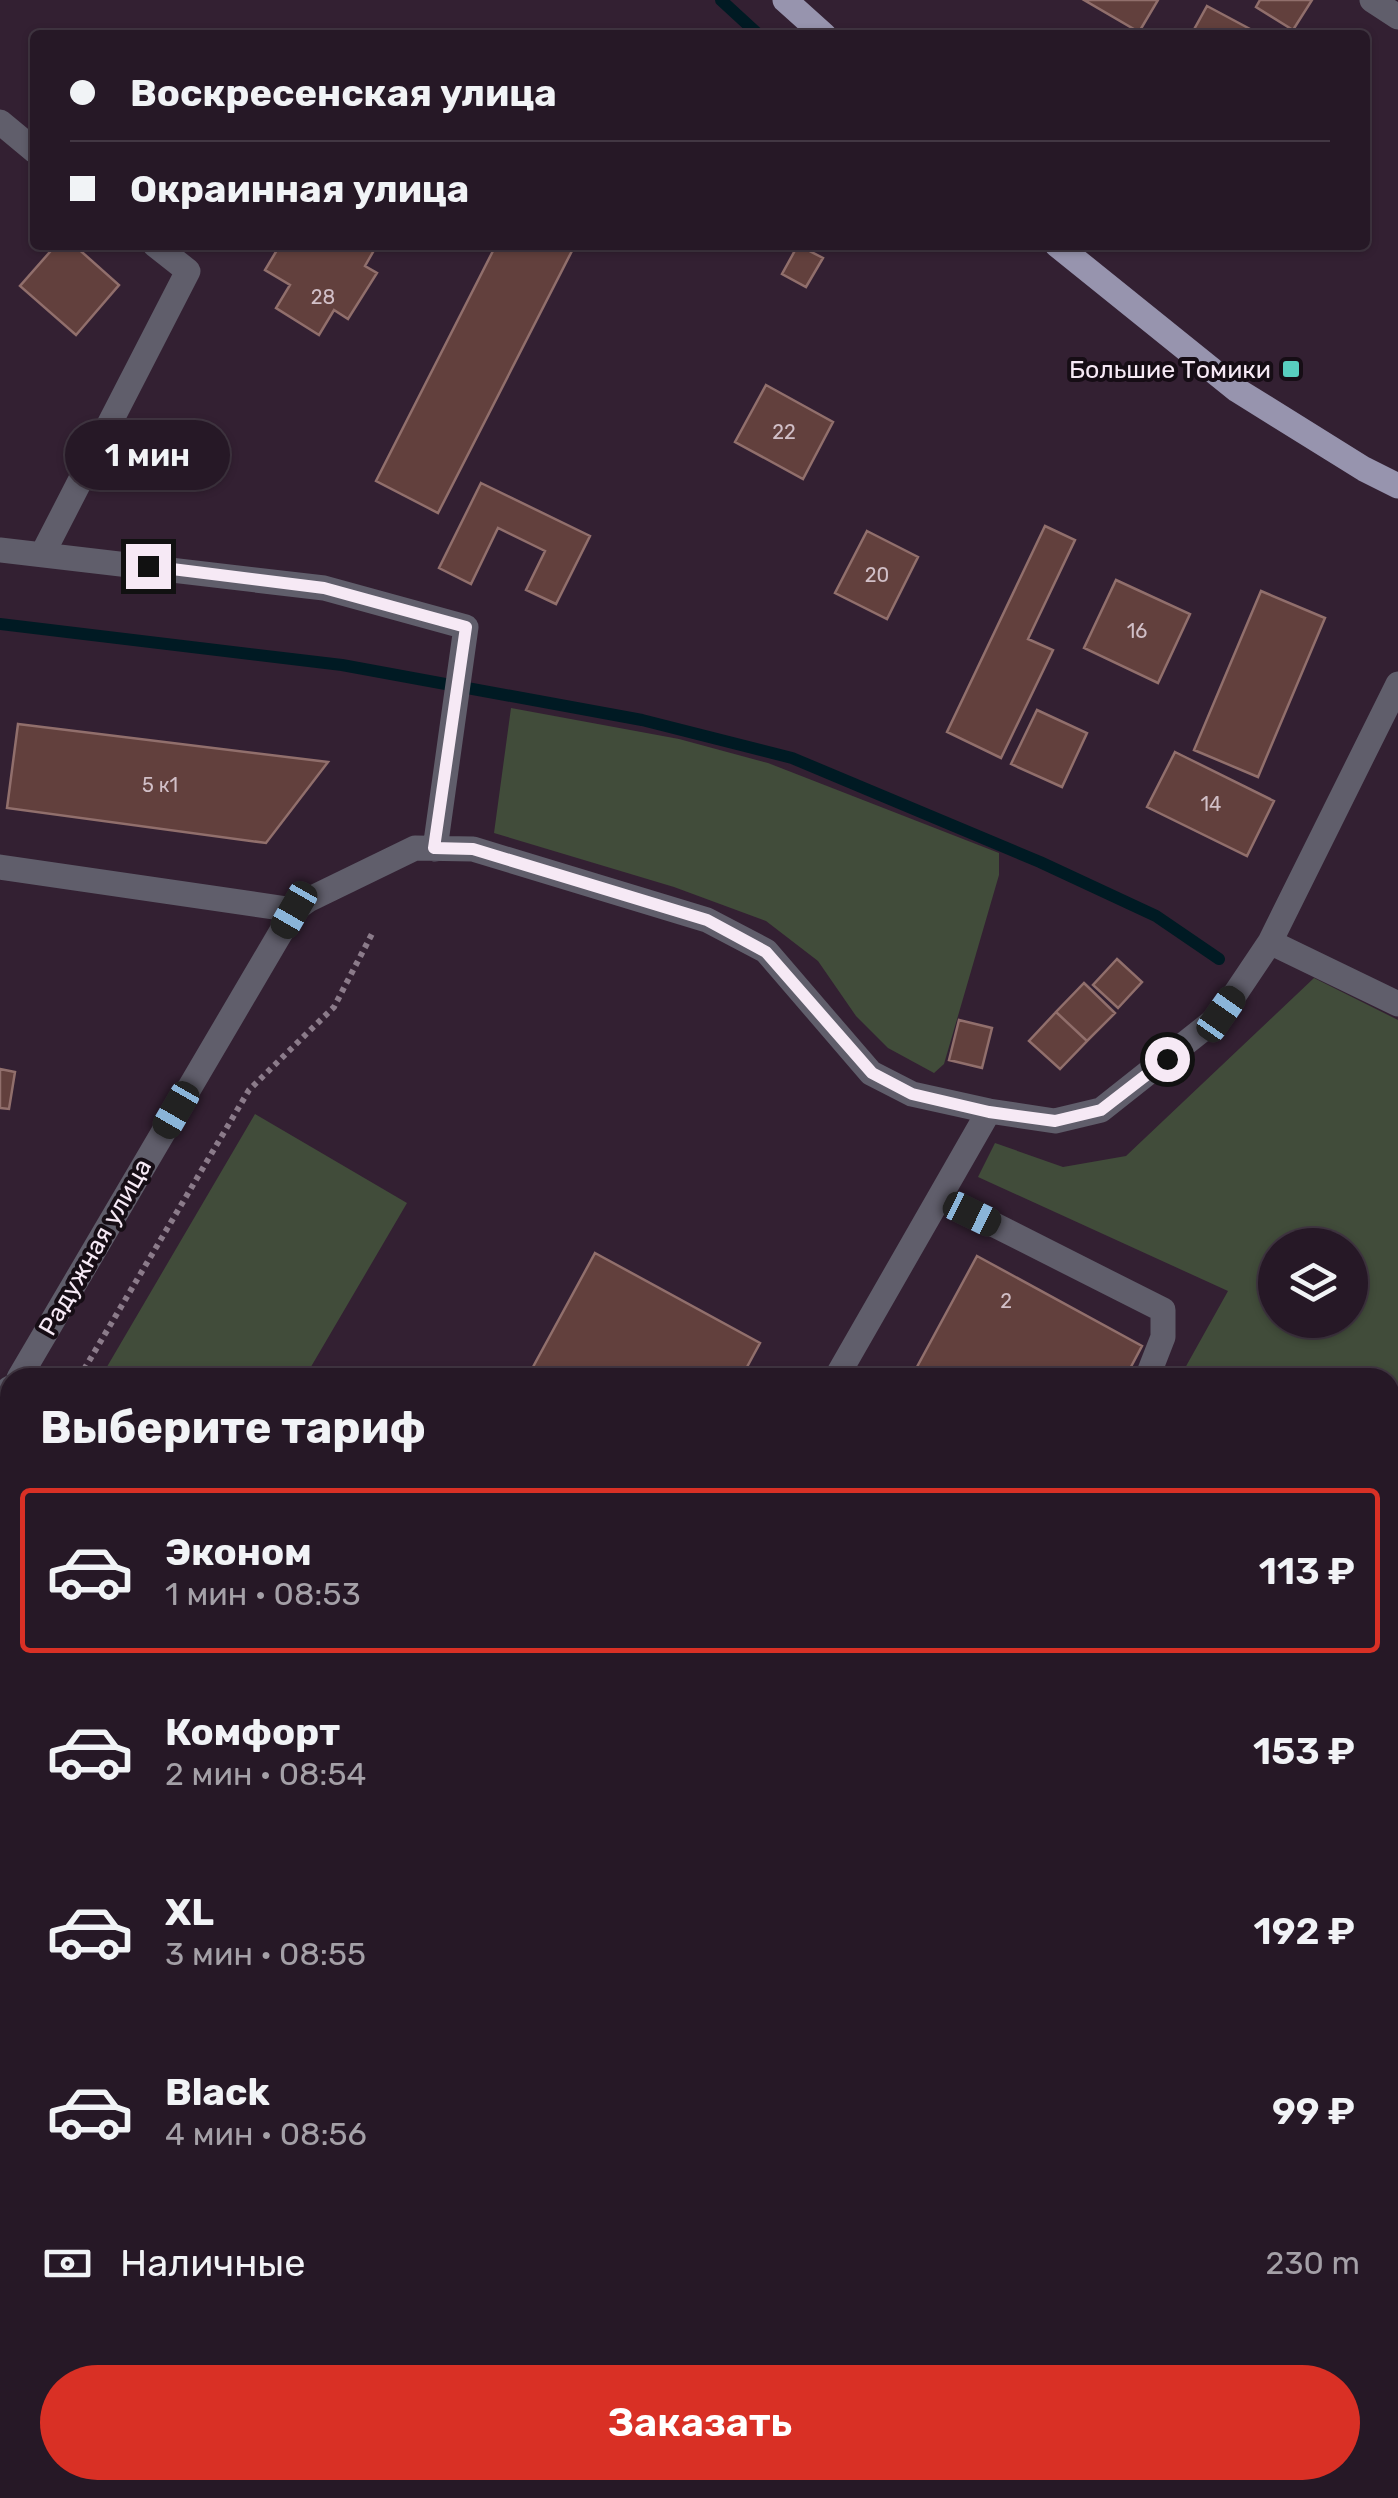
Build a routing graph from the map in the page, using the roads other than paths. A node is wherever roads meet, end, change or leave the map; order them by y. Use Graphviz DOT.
graph roads {
  1 [pos="786,0"];
  2 [pos="1372,0"];
  3 [pos="1398,17"];
  4 [pos="819,30"];
  5 [pos="0,122"];
  6 [pos="30,147"];
  7 [pos="161,250"];
  8 [pos="1063,250"];
  9 [pos="1398,486"];
  10 [pos="0,550"];
  11 [pos="43,553"];
  12 [pos="1398,684"];
  13 [pos="434,848"];
  14 [pos="0,868"];
  15 [pos="294,910"];
  16 [pos="1270,942"];
  17 [pos="1398,1004"];
  18 [pos="989,1112"];
  19 [pos="941,1198"];
  20 [pos="25,1368"];
  21 [pos="842,1368"];
  22 [pos="1151,1368"];
  1 -- 4 [label="main road"];
  2 -- 3 [label="street"];
  5 -- 6 [label="street"];
  7 -- 11 [label="street"];
  8 -- 9 [label="main road"];
  10 -- 11 [label="street"];
  11 -- 13 [label="street"];
  12 -- 16 [label="street"];
  13 -- 15 [label="street"];
  13 -- 18 [label="street"];
  14 -- 15 [label="street"];
  15 -- 20 [label="street, Радужная улица"];
  16 -- 17 [label="street"];
  16 -- 18 [label="street"];
  18 -- 19 [label="street"];
  19 -- 21 [label="street"];
  19 -- 22 [label="street"];
}
